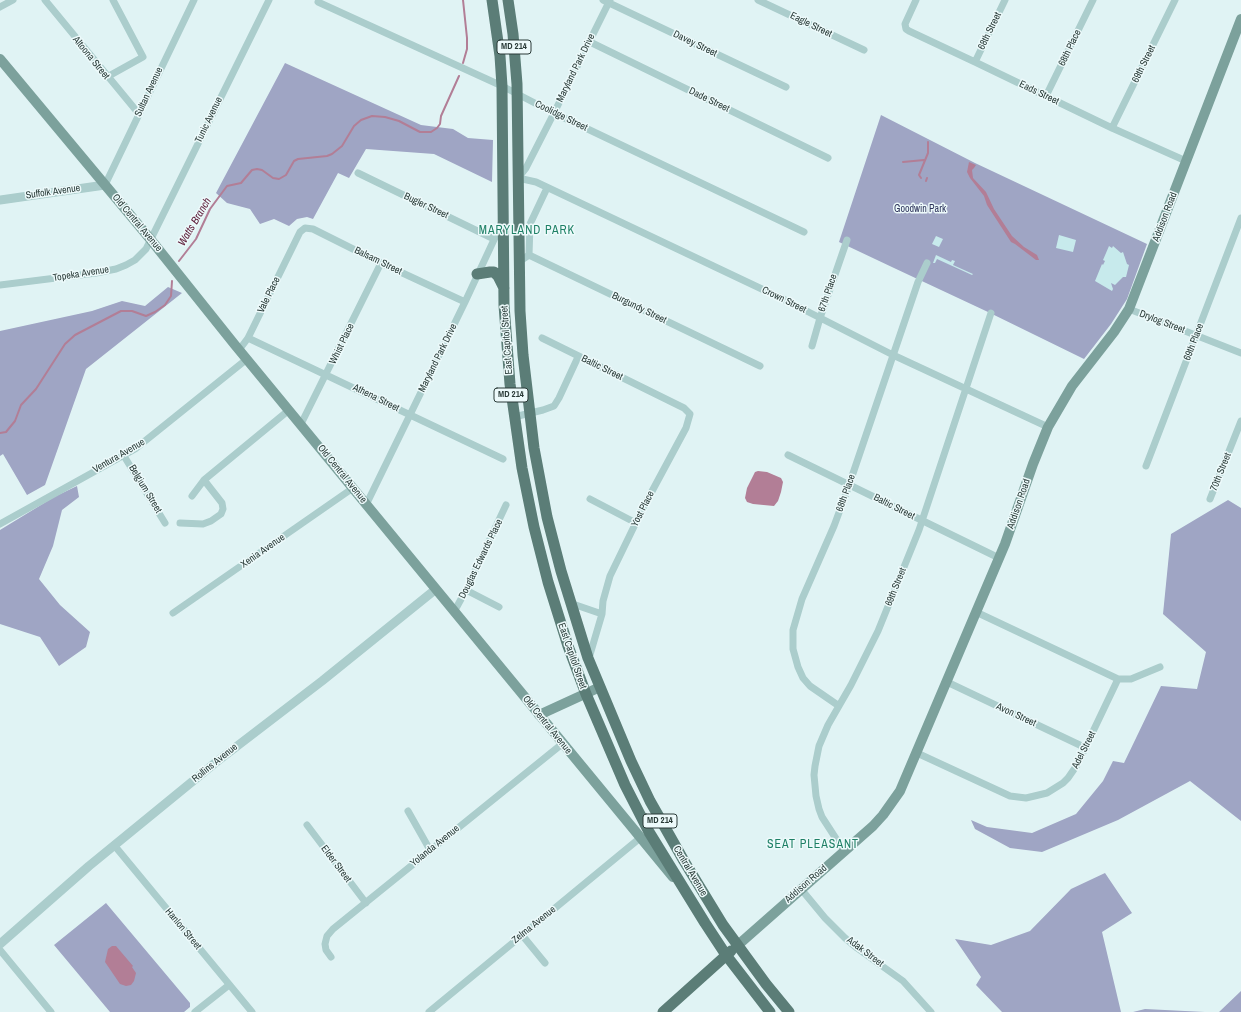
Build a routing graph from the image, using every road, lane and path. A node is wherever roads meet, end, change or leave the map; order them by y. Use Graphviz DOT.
graph roads {
  1 [pos="13,0"];
  2 [pos="45,0"];
  3 [pos="113,0"];
  4 [pos="268,0"];
  5 [pos="492,0"];
  6 [pos="508,0"];
  7 [pos="758,0"];
  8 [pos="916,0"];
  9 [pos="1005,0"];
  10 [pos="1093,0"];
  11 [pos="1175,0"];
  12 [pos="192,1"];
  13 [pos="607,1"];
  14 [pos="318,2"];
  15 [pos="0,7"];
  16 [pos="1241,19"];
  17 [pos="590,42"];
  18 [pos="864,50"];
  19 [pos="0,58"];
  20 [pos="975,62"];
  21 [pos="107,77"];
  22 [pos="502,86"];
  23 [pos="786,87"];
  24 [pos="517,94"];
  25 [pos="1046,96"];
  26 [pos="554,113"];
  27 [pos="139,114"];
  28 [pos="1112,128"];
  29 [pos="828,158"];
  30 [pos="1186,161"];
  31 [pos="358,173"];
  32 [pos="518,178"];
  33 [pos="105,185"];
  34 [pos="547,188"];
  35 [pos="0,200"];
  36 [pos="504,209"];
  37 [pos="1241,218"];
  38 [pos="804,232"];
  39 [pos="296,238"];
  40 [pos="494,238"];
  41 [pos="151,240"];
  42 [pos="847,240"];
  43 [pos="524,258"];
  44 [pos="381,263"];
  45 [pos="927,264"];
  46 [pos="477,274"];
  47 [pos="0,285"];
  48 [pos="504,288"];
  49 [pos="465,302"];
  50 [pos="1128,309"];
  51 [pos="991,313"];
  52 [pos="820,318"];
  53 [pos="1197,336"];
  54 [pos="248,338"];
  55 [pos="542,338"];
  56 [pos="812,346"];
  57 [pos="240,350"];
  58 [pos="1241,353"];
  59 [pos="893,355"];
  60 [pos="578,356"];
  61 [pos="247,359"];
  62 [pos="760,366"];
  63 [pos="326,375"];
  64 [pos="966,389"];
  65 [pos="684,408"];
  66 [pos="289,410"];
  67 [pos="530,414"];
  68 [pos="410,415"];
  69 [pos="514,417"];
  70 [pos="1241,421"];
  71 [pos="301,424"];
  72 [pos="1048,427"];
  73 [pos="788,455"];
  74 [pos="124,456"];
  75 [pos="503,459"];
  76 [pos="1146,466"];
  77 [pos="204,480"];
  78 [pos="850,484"];
  79 [pos="353,488"];
  80 [pos="192,496"];
  81 [pos="1210,499"];
  82 [pos="590,500"];
  83 [pos="366,505"];
  84 [pos="506,505"];
  85 [pos="923,521"];
  86 [pos="180,522"];
  87 [pos="165,523"];
  88 [pos="636,523"];
  89 [pos="0,524"];
  90 [pos="999,558"];
  91 [pos="436,589"];
  92 [pos="466,590"];
  93 [pos="570,603"];
  94 [pos="499,607"];
  95 [pos="454,612"];
  96 [pos="976,612"];
  97 [pos="173,613"];
  98 [pos="602,614"];
  99 [pos="588,658"];
  100 [pos="1160,666"];
  101 [pos="1118,679"];
  102 [pos="947,682"];
  103 [pos="600,687"];
  104 [pos="586,694"];
  105 [pos="839,706"];
  106 [pos="539,715"];
  107 [pos="562,744"];
  108 [pos="1086,748"];
  109 [pos="917,753"];
  110 [pos="408,811"];
  111 [pos="307,825"];
  112 [pos="640,838"];
  113 [pos="114,845"];
  114 [pos="430,850"];
  115 [pos="844,851"];
  116 [pos="801,889"];
  117 [pos="684,890"];
  118 [pos="366,903"];
  119 [pos="522,935"];
  120 [pos="0,944"];
  121 [pos="738,945"];
  122 [pos="0,950"];
  123 [pos="726,955"];
  124 [pos="331,957"];
  125 [pos="545,963"];
  126 [pos="229,984"];
  127 [pos="51,1012"];
  128 [pos="195,1012"];
  129 [pos="252,1012"];
  130 [pos="429,1012"];
  131 [pos="663,1012"];
  132 [pos="770,1012"];
  133 [pos="789,1012"];
  134 [pos="931,1012"];
  1 -- 15 [label="street"];
  2 -- 21 [label="street, Altoona Street"];
  3 -- 21 [label="street"];
  4 -- 41 [label="street, Tunic Avenue"];
  5 -- 22 [label="main road, East Capitol Street / MD 214"];
  6 -- 24 [label="main road, East Capitol Street / MD 214"];
  7 -- 18 [label="street, Eagle Street"];
  8 -- 20 [label="street, Eads Street"];
  9 -- 20 [label="street, 68th Street"];
  10 -- 25 [label="street, 68th Place"];
  11 -- 28 [label="street, 69th Street"];
  12 -- 27 [label="street, Sultan Avenue"];
  13 -- 17 [label="street, Maryland Park Drive"];
  13 -- 23 [label="street, Davey Street"];
  14 -- 22 [label="street, Coolidge Street"];
  16 -- 30 [label="main road, Addison Road"];
  17 -- 26 [label="street, Maryland Park Drive"];
  17 -- 29 [label="street, Dade Street"];
  19 -- 33 [label="main road, Old Central Avenue"];
  20 -- 25 [label="street, Eads Street"];
  21 -- 27 [label="street, Altoona Street"];
  22 -- 24 [label="street, Coolidge Street"];
  22 -- 36 [label="main road, East Capitol Street / MD 214"];
  24 -- 26 [label="street, Coolidge Street"];
  24 -- 32 [label="main road, East Capitol Street / MD 214"];
  25 -- 28 [label="street, Eads Street"];
  26 -- 32 [label="street, Maryland Park Drive"];
  26 -- 38 [label="street, Coolidge Street"];
  27 -- 33 [label="street, Sultan Avenue"];
  28 -- 30 [label="street, Eads Street"];
  30 -- 50 [label="main road, Addison Road"];
  31 -- 40 [label="street, Bugler Street"];
  32 -- 34 [label="street, Crown Street"];
  32 -- 43 [label="main road, East Capitol Street / MD 214"];
  33 -- 35 [label="street, Suffolk Avenue"];
  33 -- 41 [label="main road, Old Central Avenue"];
  34 -- 43 [label="street"];
  34 -- 52 [label="street, Crown Street"];
  36 -- 40 [label="street, Maryland Park Drive"];
  36 -- 48 [label="main road, East Capitol Street / MD 214"];
  37 -- 53 [label="street, 69th Place"];
  39 -- 44 [label="street, Balsam Street"];
  39 -- 54 [label="street, Vale Place"];
  40 -- 46 [label="street, Maryland Park Drive"];
  41 -- 47 [label="street, Topeka Avenue"];
  41 -- 57 [label="main road, Old Central Avenue"];
  42 -- 52 [label="street, 67th Place"];
  43 -- 62 [label="street, Burgundy Street"];
  43 -- 67 [label="main road, East Capitol Street / MD 214"];
  44 -- 49 [label="street, Balsam Street"];
  44 -- 63 [label="street, Whist Place"];
  45 -- 59 [label="street, 68th Place"];
  46 -- 48 [label="main road"];
  46 -- 49 [label="street, Maryland Park Drive"];
  48 -- 69 [label="main road, East Capitol Street / MD 214"];
  49 -- 68 [label="street, Maryland Park Drive"];
  50 -- 53 [label="street, Drylog Street"];
  50 -- 72 [label="main road, Addison Road"];
  51 -- 64 [label="street, 69th Street"];
  52 -- 56 [label="street, 67th Place"];
  52 -- 59 [label="street, Crown Street"];
  53 -- 58 [label="street, Drylog Street"];
  53 -- 76 [label="street, 69th Place"];
  54 -- 57 [label="street, Vale Place"];
  54 -- 63 [label="street, Athena Street"];
  55 -- 60 [label="street, Baltic Street"];
  57 -- 61 [label="main road, Old Central Avenue"];
  59 -- 64 [label="street, Crown Street"];
  59 -- 78 [label="street, 68th Place"];
  60 -- 65 [label="street, Baltic Street"];
  60 -- 67 [label="street"];
  61 -- 66 [label="main road, Old Central Avenue"];
  61 -- 74 [label="street, Ventura Avenue"];
  63 -- 68 [label="street, Athena Street"];
  63 -- 71 [label="street, Whist Place"];
  64 -- 72 [label="street, Crown Street"];
  64 -- 85 [label="street, 69th Street"];
  65 -- 88 [label="street, Yost Place"];
  66 -- 71 [label="main road, Old Central Avenue"];
  66 -- 77 [label="street"];
  67 -- 69 [label="street"];
  67 -- 93 [label="main road, East Capitol Street / MD 214"];
  68 -- 75 [label="street, Athena Street"];
  68 -- 83 [label="street, Maryland Park Drive"];
  69 -- 104 [label="main road, East Capitol Street / MD 214"];
  70 -- 81 [label="street, 70th Street"];
  71 -- 79 [label="main road, Old Central Avenue"];
  72 -- 90 [label="main road, Addison Road"];
  73 -- 78 [label="street, Baltic Street"];
  74 -- 87 [label="street, Belgium Street"];
  74 -- 89 [label="street, Ventura Avenue"];
  77 -- 80 [label="street"];
  77 -- 86 [label="street"];
  78 -- 85 [label="street, Baltic Street"];
  78 -- 105 [label="street, 68th Place"];
  79 -- 83 [label="main road, Old Central Avenue"];
  79 -- 97 [label="street, Xenia Avenue"];
  82 -- 88 [label="street"];
  83 -- 91 [label="main road, Old Central Avenue"];
  84 -- 92 [label="street, Douglas Edwards Place"];
  85 -- 90 [label="street, Baltic Street"];
  85 -- 105 [label="street, 69th Street"];
  88 -- 98 [label="street, Yost Place"];
  90 -- 96 [label="main road, Addison Road"];
  91 -- 95 [label="main road, Old Central Avenue"];
  91 -- 113 [label="street, Rollins Avenue"];
  92 -- 94 [label="street"];
  92 -- 95 [label="street, Douglas Edwards Place"];
  93 -- 98 [label="street"];
  93 -- 99 [label="main road, East Capitol Street / MD 214"];
  95 -- 106 [label="main road, Old Central Avenue"];
  96 -- 101 [label="street"];
  96 -- 102 [label="main road, Addison Road"];
  98 -- 99 [label="street, Yost Place"];
  99 -- 103 [label="main road, East Capitol Street / MD 214"];
  100 -- 101 [label="street"];
  101 -- 108 [label="street, Adel Street"];
  102 -- 108 [label="street, Avon Street"];
  102 -- 109 [label="main road, Addison Road"];
  103 -- 104 [label="main road"];
  103 -- 121 [label="main road, Central Avenue / MD 214"];
  104 -- 106 [label="main road"];
  104 -- 117 [label="main road, Central Avenue / MD 214"];
  105 -- 115 [label="street, 69th Street"];
  106 -- 107 [label="main road, Old Central Avenue"];
  107 -- 112 [label="main road, Old Central Avenue"];
  107 -- 114 [label="street, Yolanda Avenue"];
  108 -- 109 [label="street, Adel Street"];
  109 -- 115 [label="main road, Addison Road"];
  110 -- 114 [label="street"];
  111 -- 118 [label="street, Elder Street"];
  112 -- 117 [label="main road, Old Central Avenue"];
  112 -- 119 [label="street, Zelma Avenue"];
  113 -- 120 [label="street, Rollins Avenue"];
  113 -- 126 [label="street, Hanlon Street"];
  114 -- 118 [label="street, Yolanda Avenue"];
  115 -- 116 [label="main road, Addison Road"];
  116 -- 121 [label="main road, Addison Road"];
  116 -- 134 [label="street, Adak Street"];
  117 -- 123 [label="main road, Central Avenue / MD 214"];
  118 -- 124 [label="street, Yolanda Avenue"];
  119 -- 125 [label="street"];
  119 -- 130 [label="street, Zelma Avenue"];
  121 -- 123 [label="main road"];
  121 -- 133 [label="main road, Central Avenue / MD 214"];
  122 -- 127 [label="street"];
  123 -- 131 [label="main road"];
  123 -- 132 [label="main road, Central Avenue / MD 214"];
  126 -- 128 [label="street"];
  126 -- 129 [label="street, Hanlon Street"];
}
